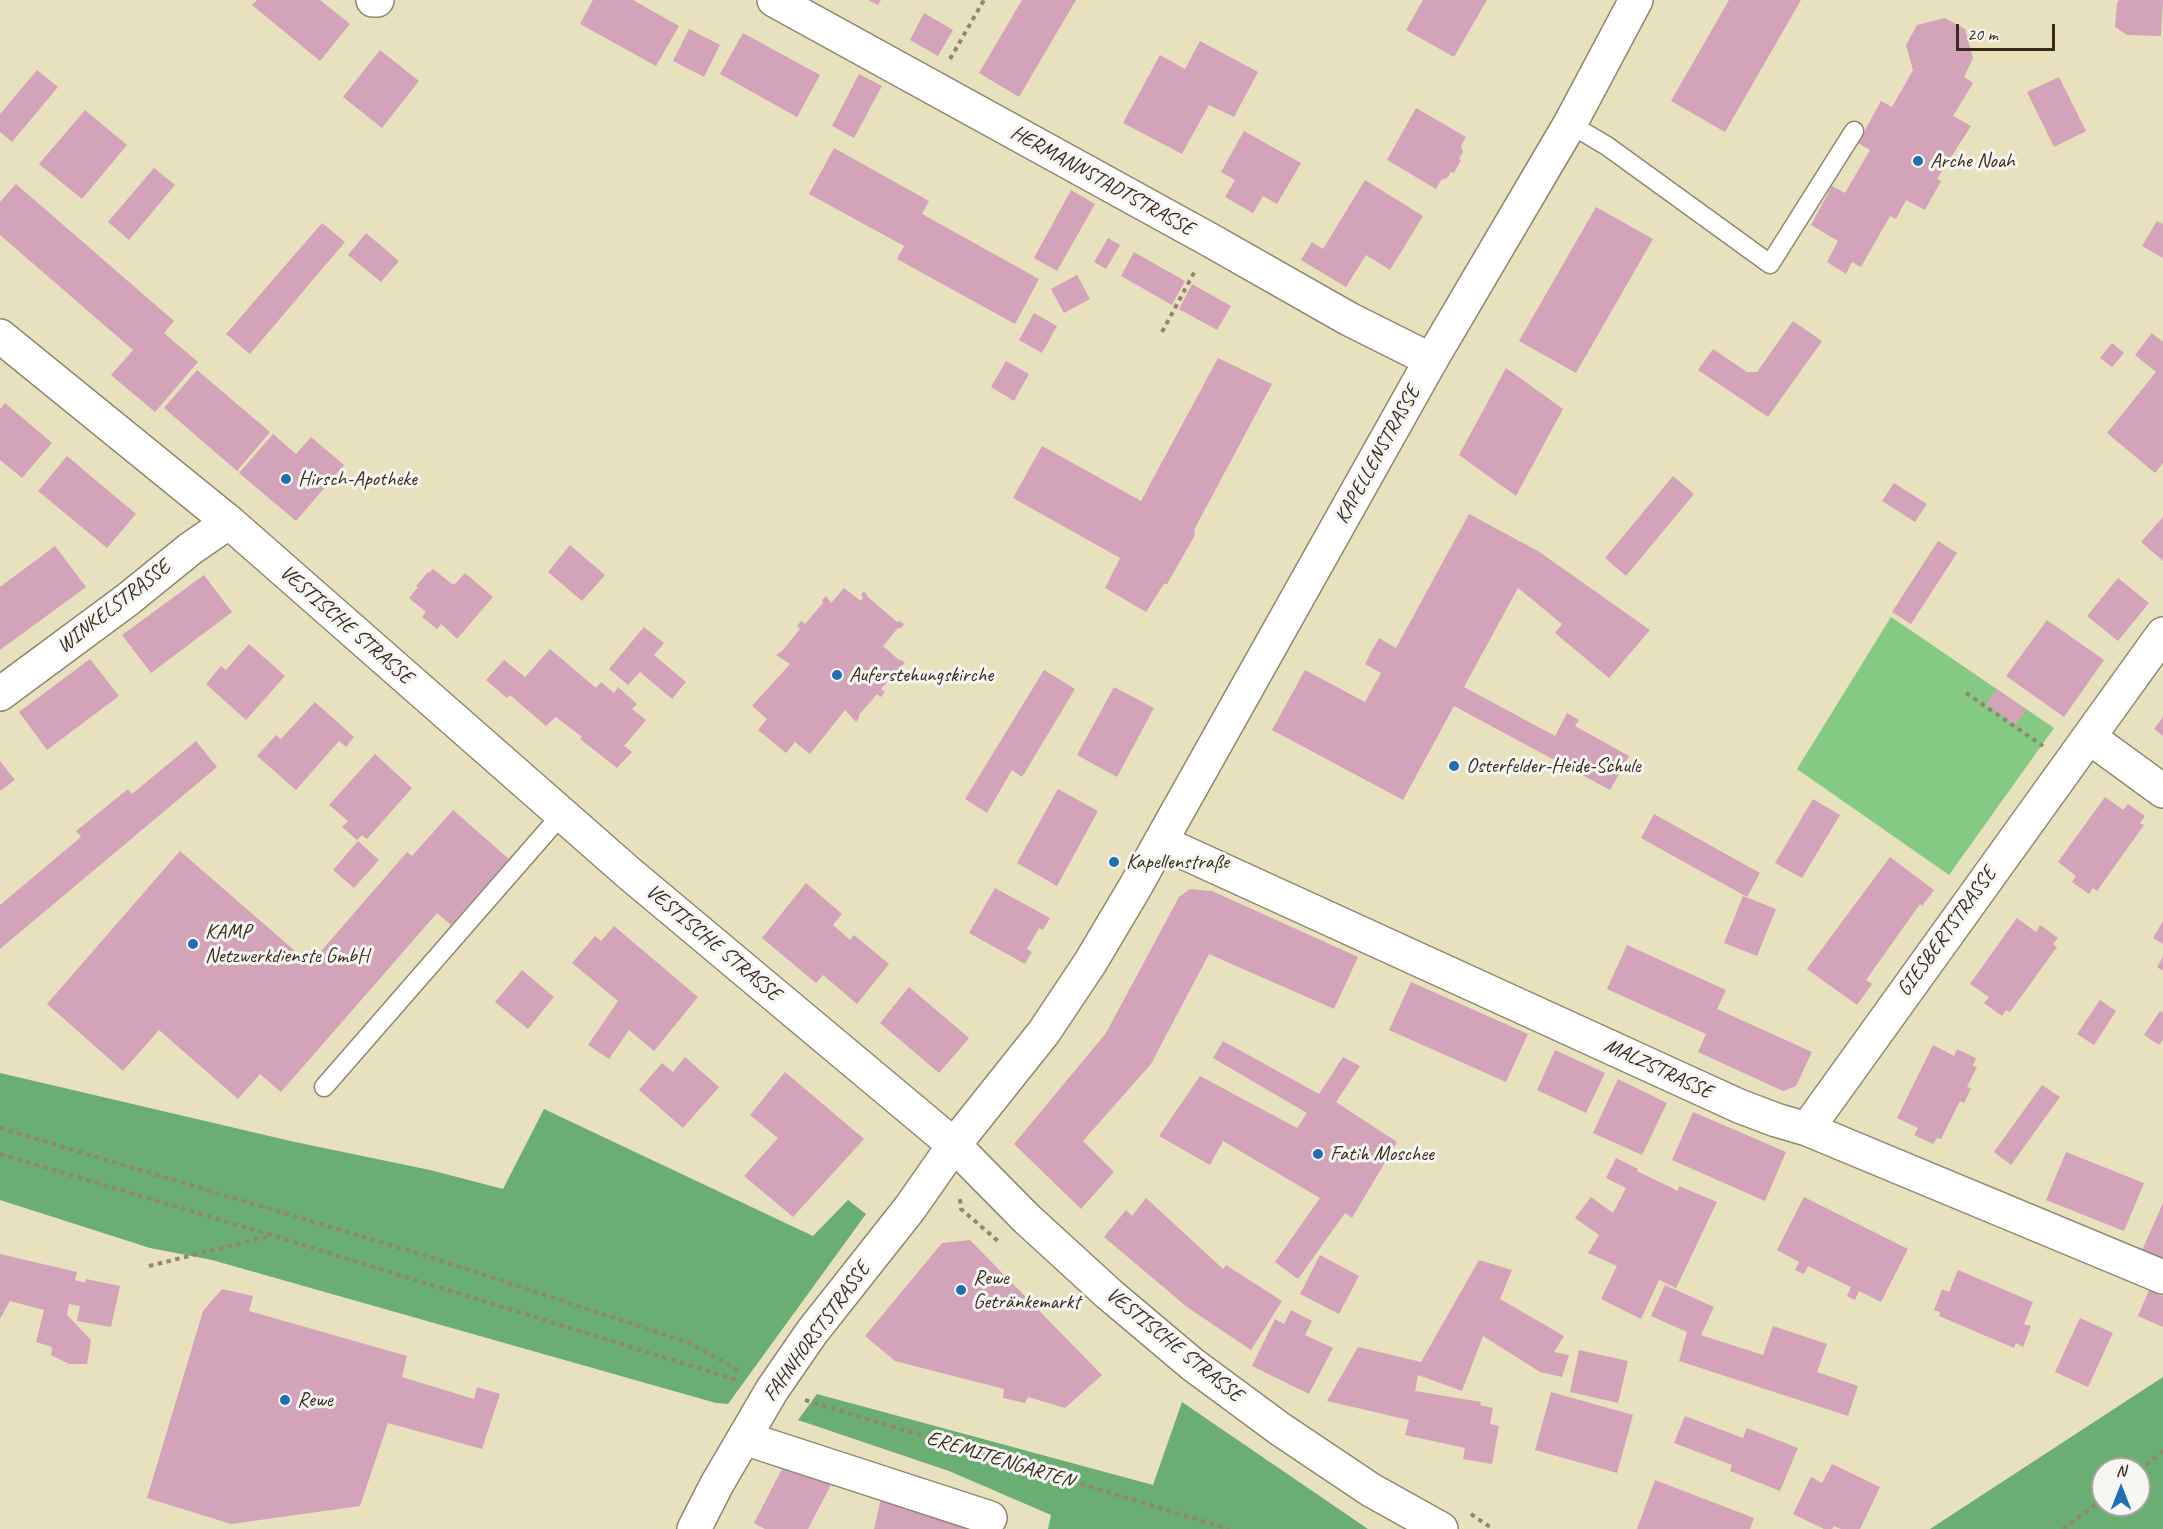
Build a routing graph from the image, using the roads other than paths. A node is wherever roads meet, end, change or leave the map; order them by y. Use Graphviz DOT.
graph roads {
  1 [pos="774,0"];
  2 [pos="1636,0"];
  3 [pos="809,9"];
  4 [pos="1570,124"];
  5 [pos="1854,130"];
  6 [pos="0,336"];
  7 [pos="1431,360"];
  8 [pos="229,522"];
  9 [pos="2163,634"];
  10 [pos="0,694"];
  11 [pos="2089,737"];
  12 [pos="2163,792"];
  13 [pos="562,814"];
  14 [pos="1161,842"];
  15 [pos="324,1087"];
  16 [pos="1807,1129"];
  17 [pos="954,1145"];
  18 [pos="2163,1277"];
  19 [pos="744,1438"];
  20 [pos="990,1518"];
  21 [pos="1453,1519"];
  22 [pos="694,1529"];
  1 -- 3 [label="street, HERMANNSTADTSTRASSE"];
  2 -- 4 [label="street, KAPELLENSTRASSE"];
  3 -- 7 [label="street, HERMANNSTADTSTRASSE"];
  4 -- 5 [label="lane"];
  4 -- 7 [label="street, KAPELLENSTRASSE"];
  6 -- 8 [label="street, VESTISCHE STRASSE"];
  7 -- 14 [label="street, KAPELLENSTRASSE"];
  8 -- 10 [label="street, WINKELSTRASSE"];
  8 -- 13 [label="street, VESTISCHE STRASSE"];
  9 -- 11 [label="street, GIESBERTSTRASSE"];
  11 -- 12 [label="street"];
  11 -- 16 [label="street, GIESBERTSTRASSE"];
  13 -- 15 [label="lane"];
  13 -- 17 [label="street, VESTISCHE STRASSE"];
  14 -- 16 [label="street, MALZSTRASSE"];
  14 -- 17 [label="street, KAPELLENSTRASSE"];
  16 -- 18 [label="street, MALZSTRASSE"];
  17 -- 19 [label="street, FAHNHORSTSTRASSE"];
  17 -- 21 [label="street, VESTISCHE STRASSE"];
  19 -- 20 [label="street"];
  19 -- 22 [label="street, FAHNHORSTSTRASSE"];
}
